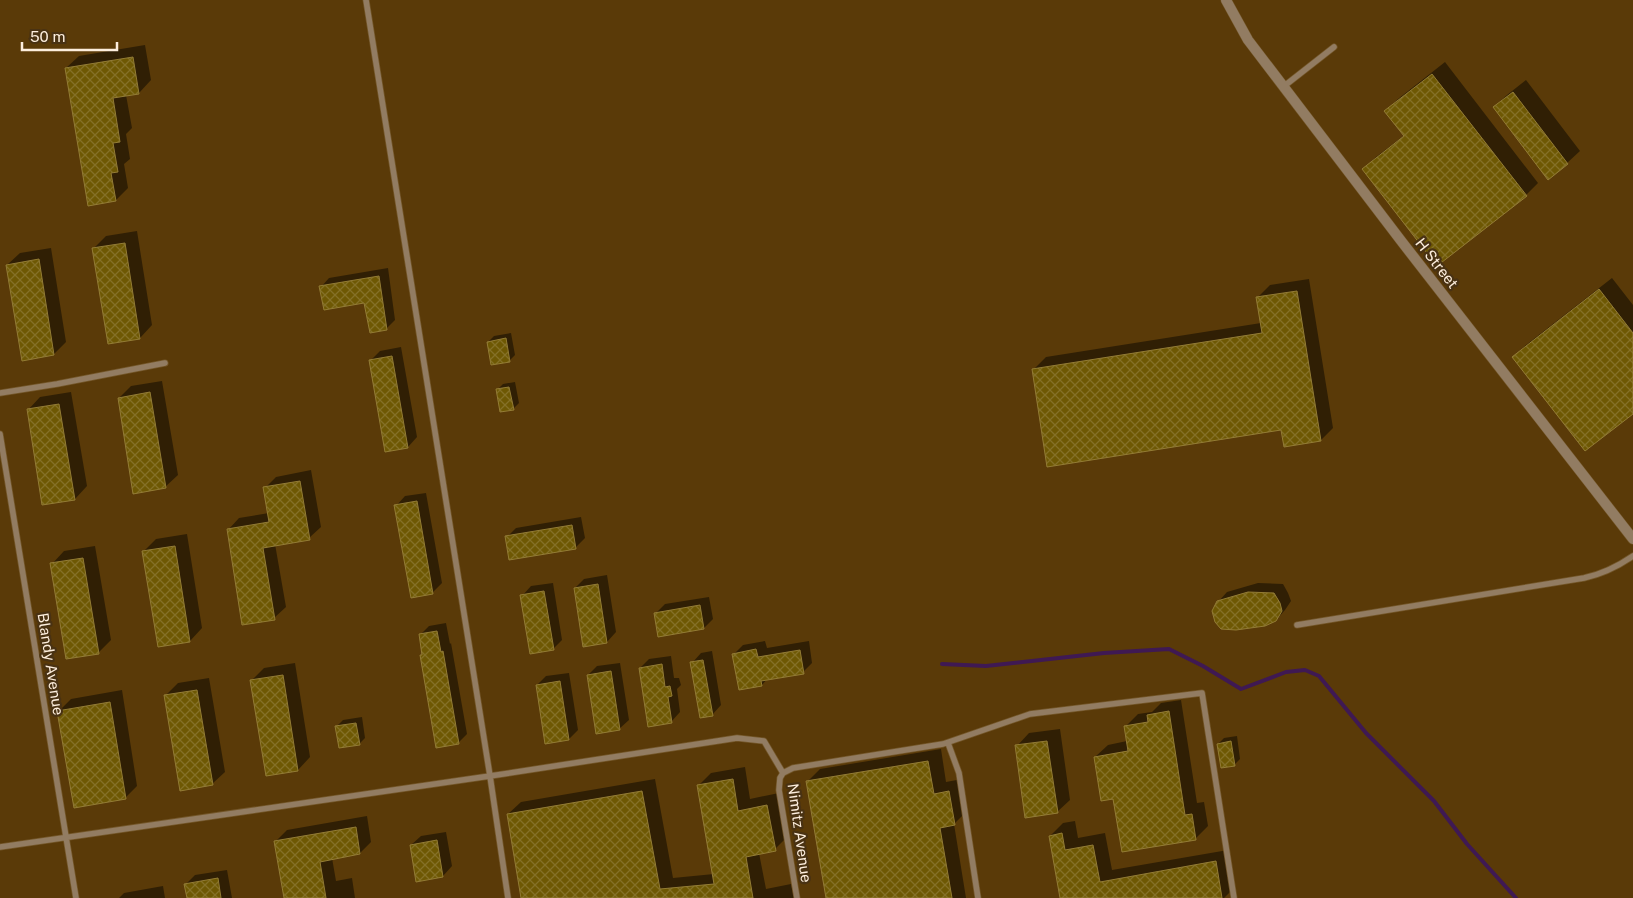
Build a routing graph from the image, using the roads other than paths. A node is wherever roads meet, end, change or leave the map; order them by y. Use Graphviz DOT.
graph roads {
  1 [pos="366,0"];
  2 [pos="1226,0"];
  3 [pos="1334,47"];
  4 [pos="1283,87"];
  5 [pos="165,363"];
  6 [pos="0,393"];
  7 [pos="0,434"];
  8 [pos="1633,539"];
  9 [pos="1633,556"];
  10 [pos="1297,625"];
  11 [pos="948,743"];
  12 [pos="783,773"];
  13 [pos="490,776"];
  14 [pos="66,837"];
  15 [pos="0,847"];
  16 [pos="76,898"];
  17 [pos="508,898"];
  18 [pos="797,898"];
  19 [pos="978,898"];
  20 [pos="1234,898"];
  1 -- 13 [label="lane"];
  2 -- 4 [label="street, H Street"];
  3 -- 4 [label="lane"];
  4 -- 8 [label="street, H Street"];
  5 -- 6 [label="lane"];
  7 -- 14 [label="lane, Blandy Avenue"];
  9 -- 10 [label="lane"];
  11 -- 12 [label="lane"];
  11 -- 19 [label="lane"];
  11 -- 20 [label="lane"];
  12 -- 13 [label="lane"];
  12 -- 18 [label="lane, Nimitz Avenue"];
  13 -- 14 [label="lane"];
  13 -- 17 [label="lane"];
  14 -- 15 [label="lane"];
  14 -- 16 [label="lane, Blandy Avenue"];
}
